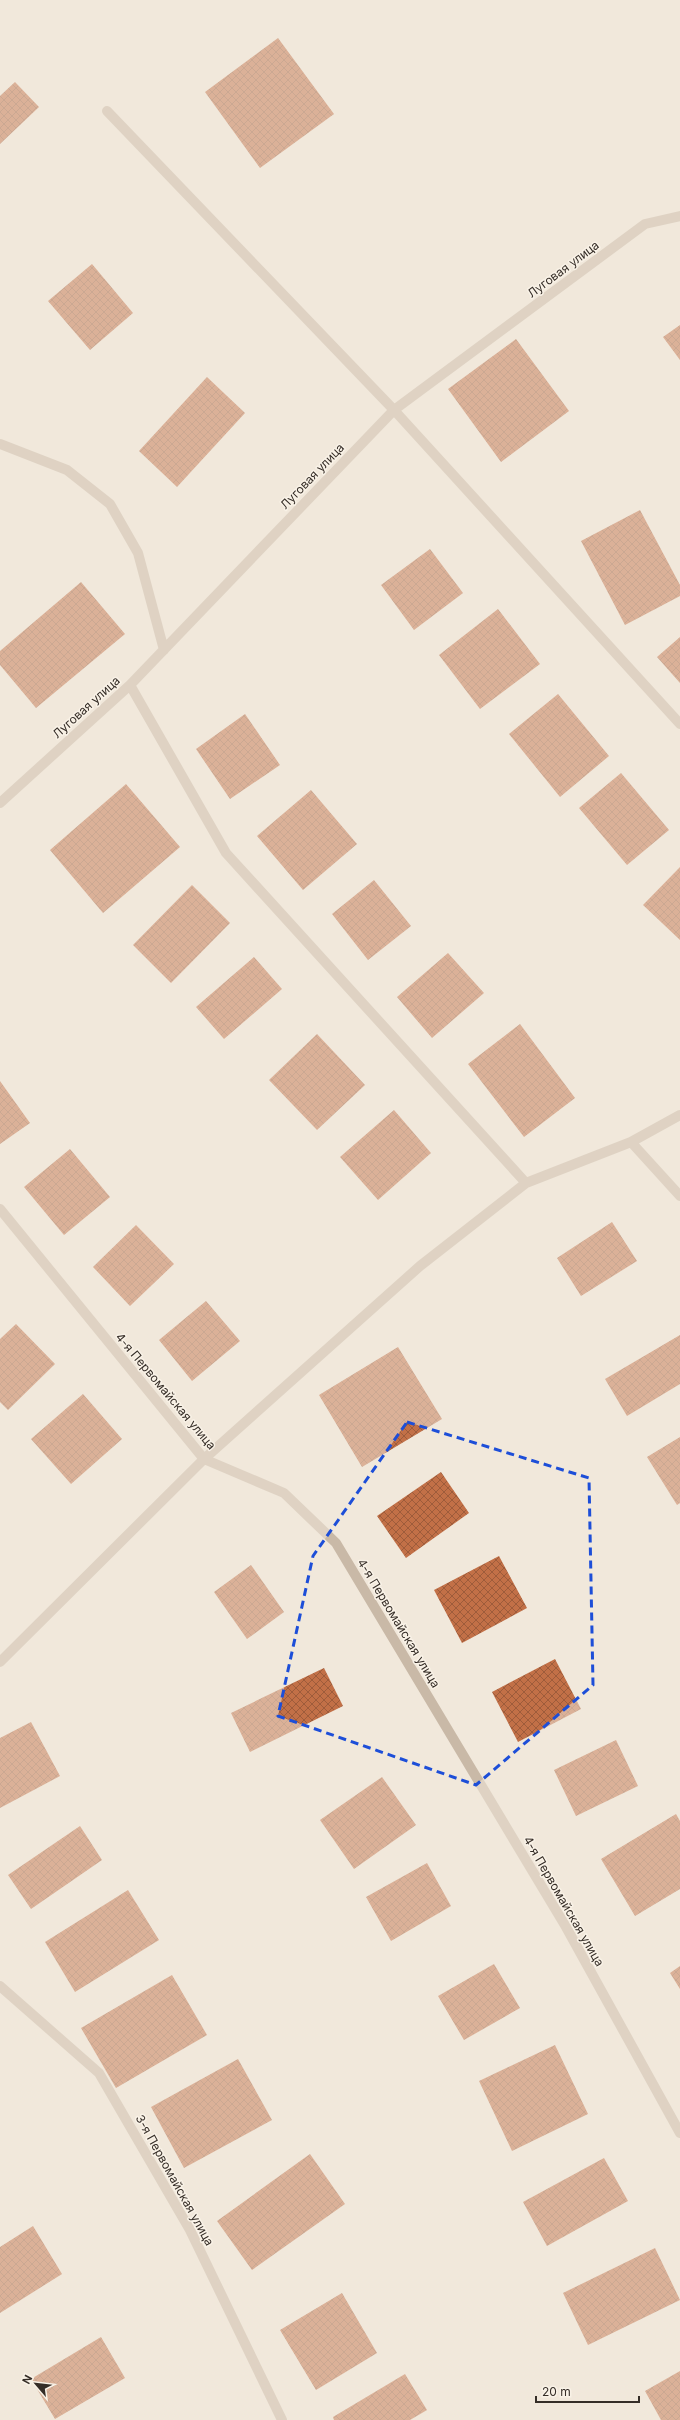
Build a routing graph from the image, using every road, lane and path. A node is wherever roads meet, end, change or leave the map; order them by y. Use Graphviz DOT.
graph roads {
  1 [pos="107,111"];
  2 [pos="680,216"];
  3 [pos="394,410"];
  4 [pos="0,444"];
  5 [pos="164,650"];
  6 [pos="130,685"];
  7 [pos="680,724"];
  8 [pos="0,803"];
  9 [pos="680,1114"];
  10 [pos="631,1142"];
  11 [pos="526,1183"];
  12 [pos="680,1196"];
  13 [pos="0,1209"];
  14 [pos="204,1459"];
  15 [pos="0,1662"];
  16 [pos="0,1986"];
  17 [pos="680,2133"];
  18 [pos="282,2420"];
  1 -- 3 [label="street"];
  2 -- 3 [label="street, Луговая улица"];
  3 -- 5 [label="street, Луговая улица"];
  3 -- 7 [label="street"];
  4 -- 5 [label="street"];
  5 -- 6 [label="street, Луговая улица"];
  6 -- 8 [label="street, Луговая улица"];
  6 -- 11 [label="street"];
  9 -- 10 [label="street"];
  10 -- 11 [label="street"];
  10 -- 12 [label="street"];
  11 -- 14 [label="street"];
  13 -- 14 [label="street, 4-я Первомайская улица"];
  14 -- 15 [label="street"];
  14 -- 17 [label="street, 4-я Первомайская улица"];
  16 -- 18 [label="street, 3-я Первомайская улица"];
}
